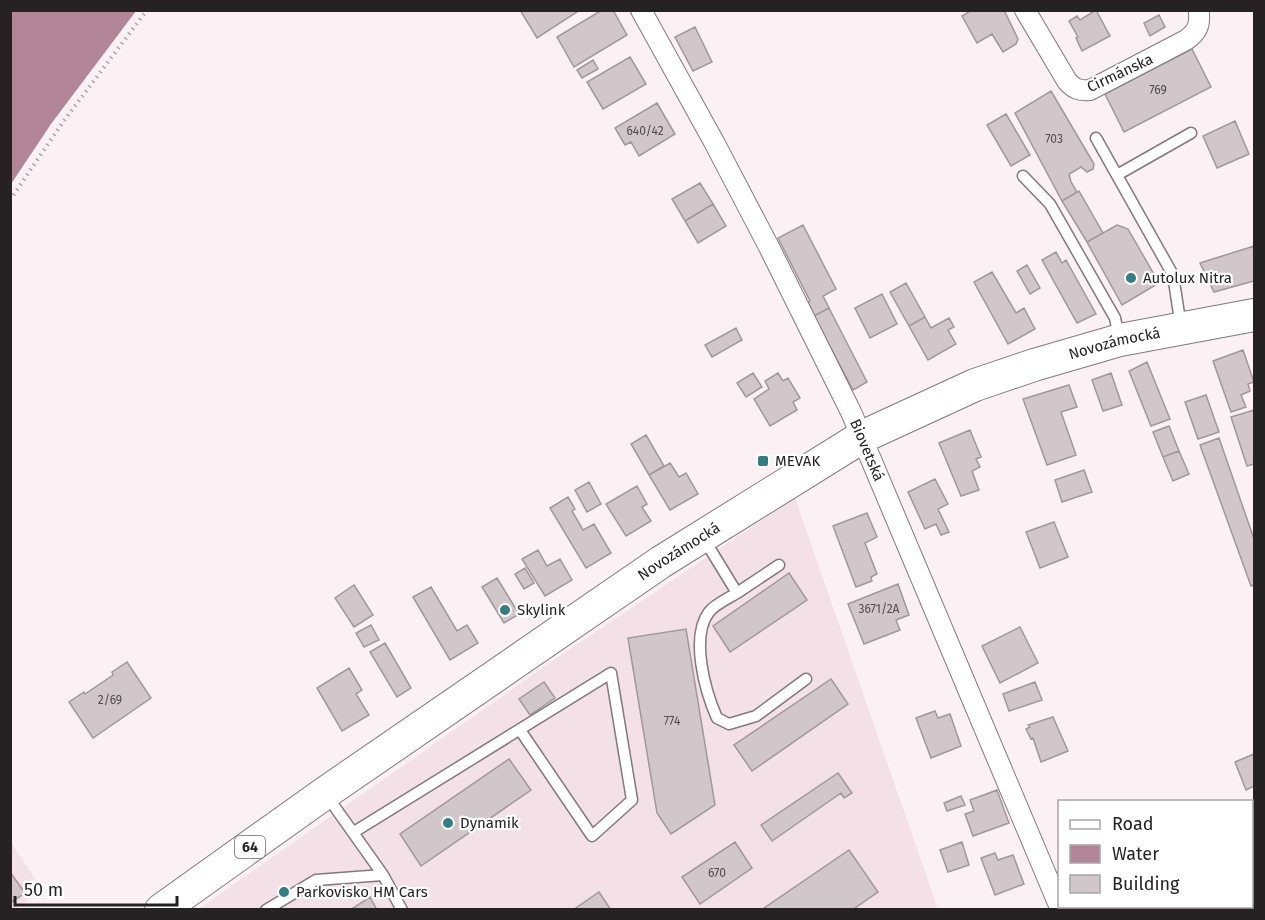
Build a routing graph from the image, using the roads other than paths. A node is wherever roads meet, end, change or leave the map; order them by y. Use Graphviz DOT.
graph roads {
  1 [pos="640,10"];
  2 [pos="1025,10"];
  3 [pos="1199,13"];
  4 [pos="1191,133"];
  5 [pos="1096,138"];
  6 [pos="1117,175"];
  7 [pos="1023,176"];
  8 [pos="1254,315"];
  9 [pos="1181,327"];
  10 [pos="1120,340"];
  11 [pos="862,437"];
  12 [pos="702,536"];
  13 [pos="779,565"];
  14 [pos="737,593"];
  15 [pos="806,679"];
  16 [pos="519,730"];
  17 [pos="325,793"];
  18 [pos="354,832"];
  19 [pos="383,875"];
  20 [pos="1058,902"];
  21 [pos="172,906"];
  22 [pos="266,909"];
  23 [pos="402,909"];
  1 -- 11 [label="street, Biovetská"];
  2 -- 3 [label="street, Cirmánska"];
  4 -- 6 [label="lane"];
  5 -- 6 [label="lane"];
  6 -- 9 [label="lane"];
  7 -- 10 [label="lane"];
  8 -- 9 [label="main road, Novozámocká / 64"];
  9 -- 10 [label="main road, Novozámocká / 64"];
  10 -- 11 [label="main road, Novozámocká / 64"];
  11 -- 12 [label="main road, Novozámocká / 64"];
  11 -- 20 [label="street, Biovetská"];
  12 -- 14 [label="lane"];
  12 -- 17 [label="main road, Novozámocká / 64"];
  13 -- 14 [label="lane"];
  14 -- 15 [label="lane"];
  16 -- 16 [label="lane"];
  16 -- 18 [label="lane"];
  17 -- 18 [label="lane"];
  17 -- 21 [label="main road, Novozámocká / 64"];
  18 -- 19 [label="lane"];
  19 -- 22 [label="lane"];
  19 -- 23 [label="lane"];
}
